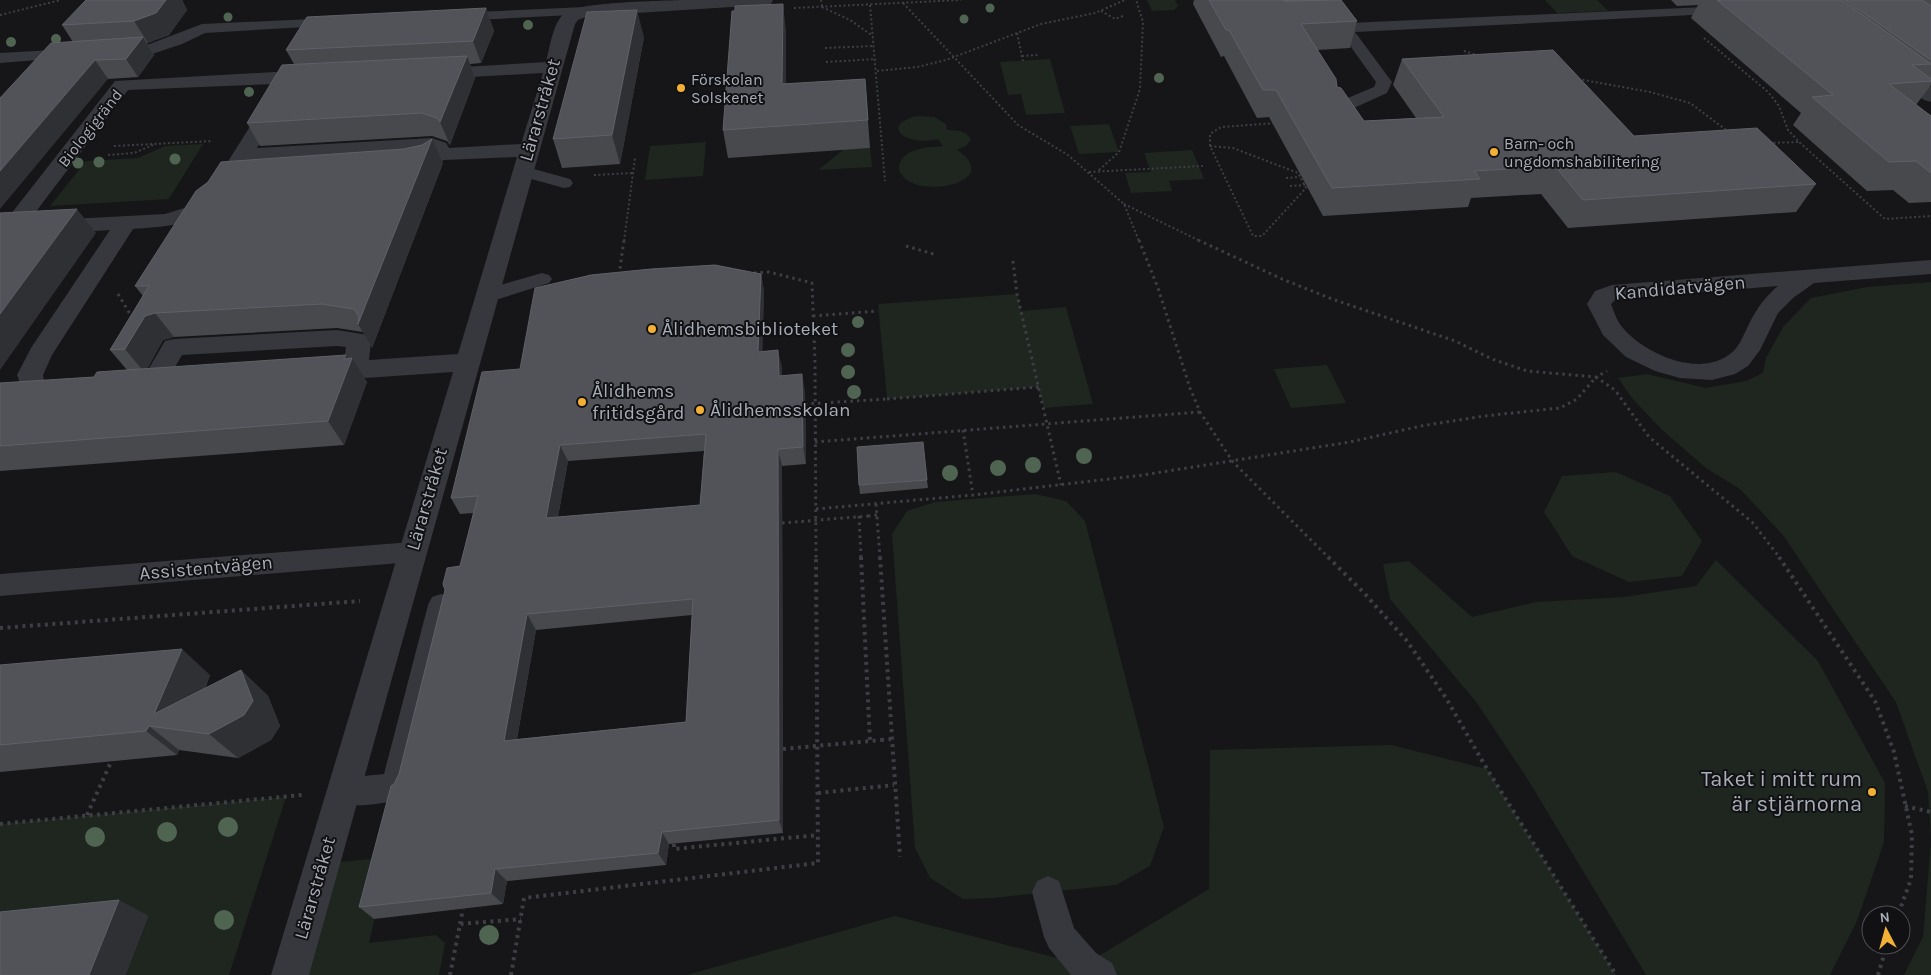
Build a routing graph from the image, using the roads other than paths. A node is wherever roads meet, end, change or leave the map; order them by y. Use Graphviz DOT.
graph roads {
  1 [pos="765,0"];
  2 [pos="1742,9"];
  3 [pos="585,11"];
  4 [pos="444,17"];
  5 [pos="1320,20"];
  6 [pos="347,22"];
  7 [pos="1344,28"];
  8 [pos="103,52"];
  9 [pos="85,53"];
  10 [pos="0,58"];
  11 [pos="1885,62"];
  12 [pos="553,67"];
  13 [pos="413,74"];
  14 [pos="326,78"];
  15 [pos="287,80"];
  16 [pos="1931,96"];
  17 [pos="1336,109"];
  18 [pos="249,147"];
  19 [pos="438,154"];
  20 [pos="526,160"];
  21 [pos="385,168"];
  22 [pos="564,183"];
  23 [pos="126,222"];
  24 [pos="5,235"];
  25 [pos="1931,267"];
  26 [pos="1808,277"];
  27 [pos="542,279"];
  28 [pos="486,296"];
  29 [pos="467,362"];
  30 [pos="356,369"];
  31 [pos="298,373"];
  32 [pos="183,380"];
  33 [pos="87,387"];
  34 [pos="412,552"];
  35 [pos="0,585"];
  36 [pos="441,605"];
  37 [pos="343,792"];
  38 [pos="1048,892"];
  39 [pos="290,975"];
  40 [pos="1100,975"];
  1 -- 3 [label="street"];
  2 -- 7 [label="lane"];
  3 -- 4 [label="lane"];
  3 -- 12 [label="street, Lärarstråket"];
  5 -- 7 [label="lane"];
  6 -- 8 [label="lane"];
  7 -- 17 [label="lane"];
  9 -- 10 [label="lane"];
  11 -- 16 [label="street"];
  12 -- 13 [label="street"];
  12 -- 20 [label="street, Lärarstråket"];
  14 -- 15 [label="street, Biologigränd"];
  15 -- 18 [label="street, Biologigränd"];
  15 -- 24 [label="street, Biologigränd"];
  18 -- 19 [label="street"];
  18 -- 23 [label="street, Biologigränd"];
  19 -- 20 [label="street"];
  19 -- 21 [label="street"];
  20 -- 22 [label="lane"];
  20 -- 28 [label="street, Lärarstråket"];
  23 -- 24 [label="street, Biologigränd"];
  23 -- 33 [label="street"];
  25 -- 26 [label="street, Kandidatvägen"];
  26 -- 26 [label="street, Kandidatvägen"];
  27 -- 28 [label="lane"];
  28 -- 29 [label="street, Lärarstråket"];
  29 -- 30 [label="street"];
  29 -- 34 [label="street, Lärarstråket"];
  30 -- 31 [label="street"];
  30 -- 32 [label="street"];
  34 -- 35 [label="lane, Assistentvägen"];
  34 -- 37 [label="street, Lärarstråket"];
  36 -- 37 [label="lane"];
  37 -- 39 [label="street, Lärarstråket"];
  38 -- 40 [label="lane"];
}
